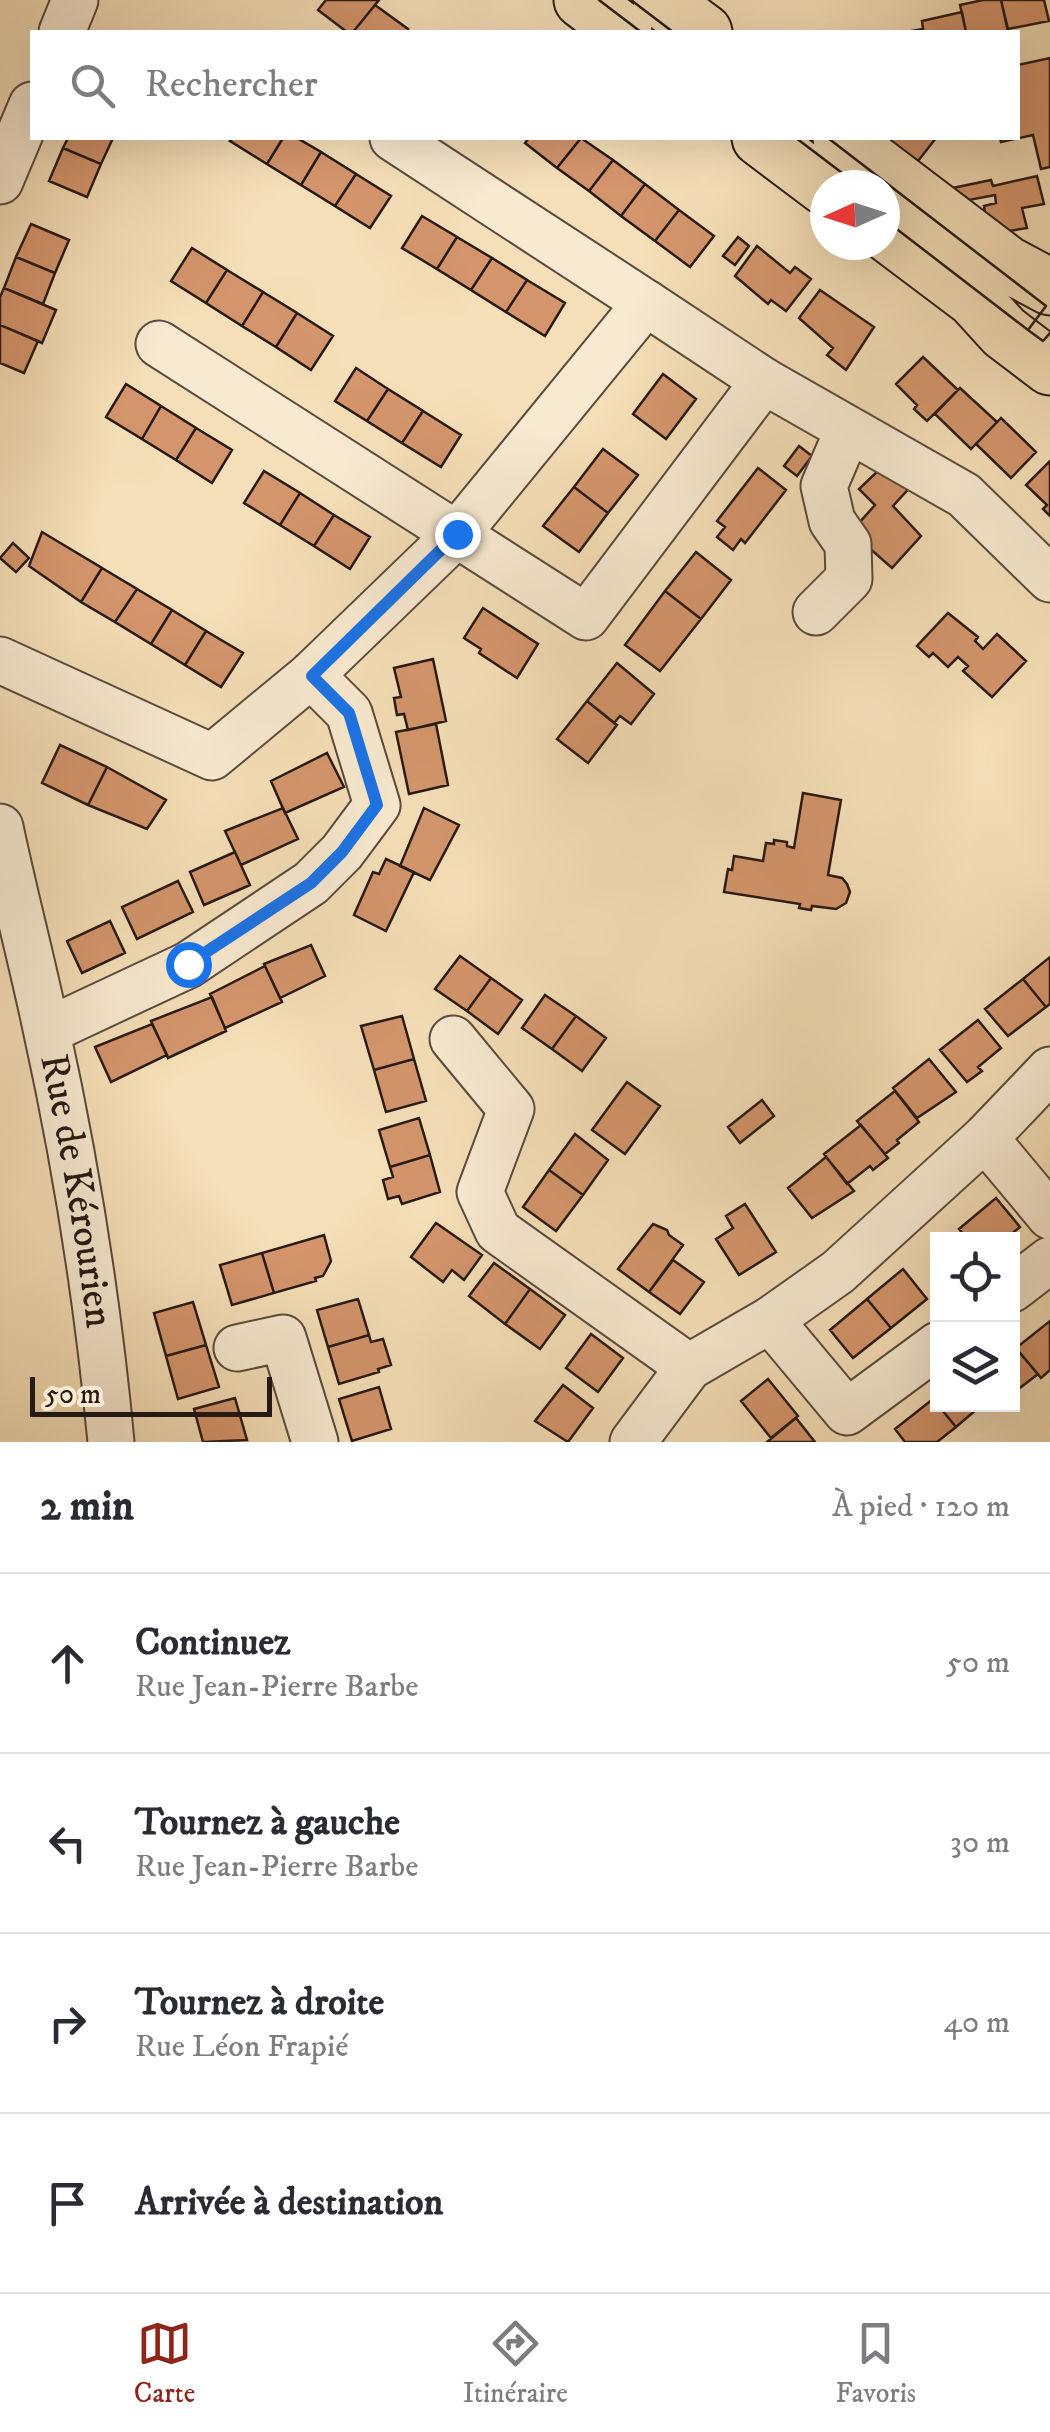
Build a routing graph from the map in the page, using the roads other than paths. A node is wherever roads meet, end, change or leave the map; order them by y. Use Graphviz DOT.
graph roads {
  1 [pos="76,0"];
  2 [pos="582,0"];
  3 [pos="661,0"];
  4 [pos="63,30"];
  5 [pos="621,30"];
  6 [pos="701,30"];
  7 [pos="397,140"];
  8 [pos="763,140"];
  9 [pos="844,140"];
  10 [pos="810,175"];
  11 [pos="900,243"];
  12 [pos="1050,288"];
  13 [pos="646,303"];
  14 [pos="159,344"];
  15 [pos="1050,367"];
  16 [pos="764,381"];
  17 [pos="848,430"];
  18 [pos="457,534"];
  19 [pos="1050,579"];
  20 [pos="816,612"];
  21 [pos="0,660"];
  22 [pos="312,676"];
  23 [pos="0,827"];
  24 [pos="47,1031"];
  25 [pos="452,1039"];
  26 [pos="1050,1070"];
  27 [pos="985,1138"];
  28 [pos="1050,1216"];
  29 [pos="1050,1260"];
  30 [pos="1020,1282"];
  31 [pos="770,1320"];
  32 [pos="237,1348"];
  33 [pos="930,1350"];
  34 [pos="688,1367"];
  35 [pos="111,1442"];
  36 [pos="315,1442"];
  37 [pos="633,1442"];
  1 -- 4 [label="street"];
  2 -- 5 [label="main road"];
  3 -- 6 [label="main road"];
  7 -- 13 [label="street"];
  8 -- 10 [label="main road"];
  9 -- 12 [label="main road"];
  11 -- 15 [label="main road"];
  13 -- 16 [label="street"];
  13 -- 18 [label="street"];
  14 -- 18 [label="street"];
  16 -- 17 [label="street"];
  16 -- 18 [label="street"];
  17 -- 19 [label="street"];
  17 -- 20 [label="street"];
  18 -- 22 [label="street"];
  21 -- 22 [label="street"];
  22 -- 24 [label="street"];
  23 -- 24 [label="street, Rue de Kérourien"];
  24 -- 35 [label="street, Rue de Kérourien"];
  25 -- 34 [label="street"];
  26 -- 27 [label="street"];
  27 -- 28 [label="street"];
  27 -- 31 [label="street"];
  29 -- 30 [label="street"];
  31 -- 33 [label="street"];
  31 -- 34 [label="street"];
  32 -- 36 [label="street"];
  34 -- 37 [label="street"];
}
